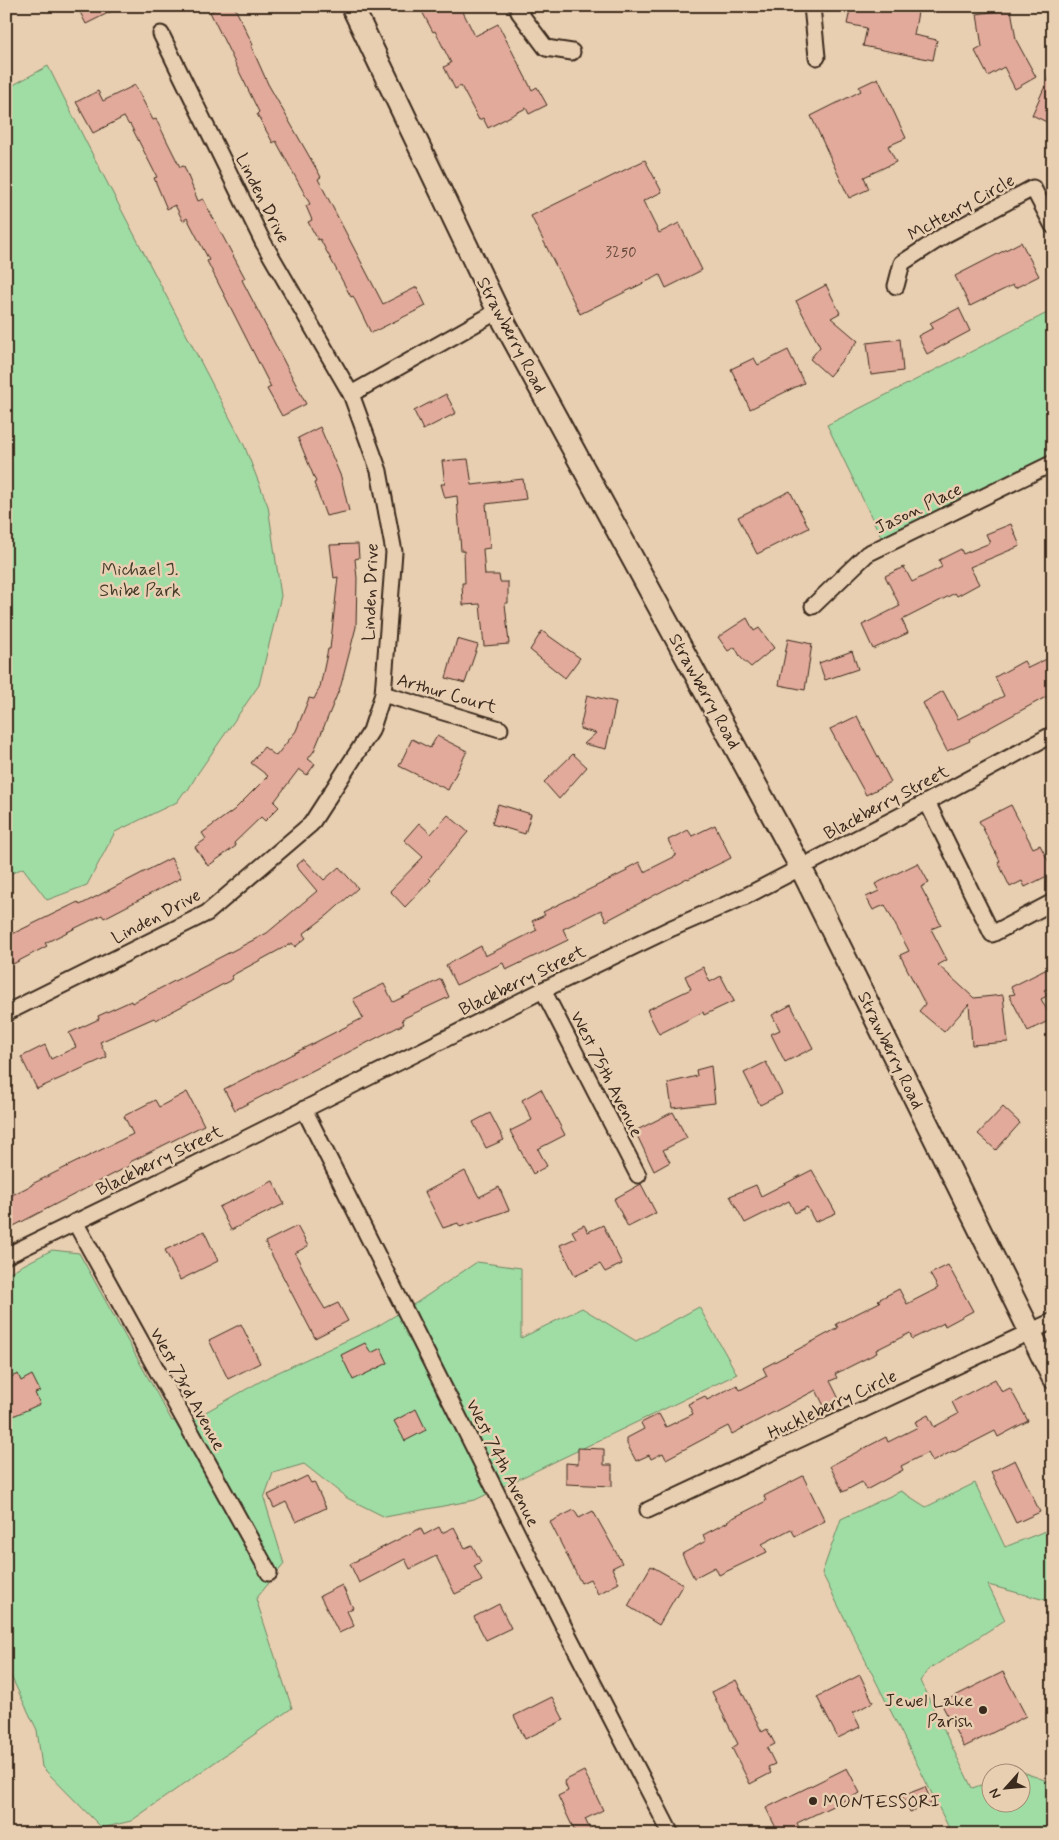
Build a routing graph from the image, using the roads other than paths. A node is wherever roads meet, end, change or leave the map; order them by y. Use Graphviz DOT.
graph roads {
  1 [pos="352,6"];
  2 [pos="517,6"];
  3 [pos="812,6"];
  4 [pos="161,34"];
  5 [pos="572,52"];
  6 [pos="817,57"];
  7 [pos="1053,226"];
  8 [pos="896,286"];
  9 [pos="498,311"];
  10 [pos="351,394"];
  11 [pos="1053,463"];
  12 [pos="813,606"];
  13 [pos="382,694"];
  14 [pos="500,729"];
  15 [pos="1053,734"];
  16 [pos="926,802"];
  17 [pos="801,868"];
  18 [pos="1053,902"];
  19 [pos="543,990"];
  20 [pos="6,1013"];
  21 [pos="304,1109"];
  22 [pos="638,1175"];
  23 [pos="75,1222"];
  24 [pos="6,1256"];
  25 [pos="1053,1321"];
  26 [pos="1031,1332"];
  27 [pos="1053,1378"];
  28 [pos="648,1510"];
  29 [pos="269,1573"];
  30 [pos="671,1834"];
  1 -- 9 [label="street, Strawberry Road"];
  2 -- 5 [label="street"];
  3 -- 6 [label="street"];
  4 -- 10 [label="street, Linden Drive"];
  7 -- 8 [label="street, McHenry Circle"];
  9 -- 10 [label="street"];
  9 -- 17 [label="street, Strawberry Road"];
  10 -- 13 [label="street, Linden Drive"];
  11 -- 12 [label="street, Jason Place"];
  13 -- 14 [label="street, Arthur Court"];
  13 -- 20 [label="street, Linden Drive"];
  15 -- 16 [label="street, Blackberry Street"];
  16 -- 17 [label="street, Blackberry Street"];
  16 -- 18 [label="street"];
  17 -- 19 [label="street, Blackberry Street"];
  17 -- 26 [label="street, Strawberry Road"];
  19 -- 21 [label="street, Blackberry Street"];
  19 -- 22 [label="street, West 75th Avenue"];
  21 -- 23 [label="street, Blackberry Street"];
  21 -- 30 [label="street, West 74th Avenue"];
  23 -- 24 [label="street, Blackberry Street"];
  23 -- 29 [label="street, West 73rd Avenue"];
  25 -- 26 [label="street, Huckleberry Circle"];
  26 -- 27 [label="street, Strawberry Road"];
  26 -- 28 [label="street, Huckleberry Circle"];
}
